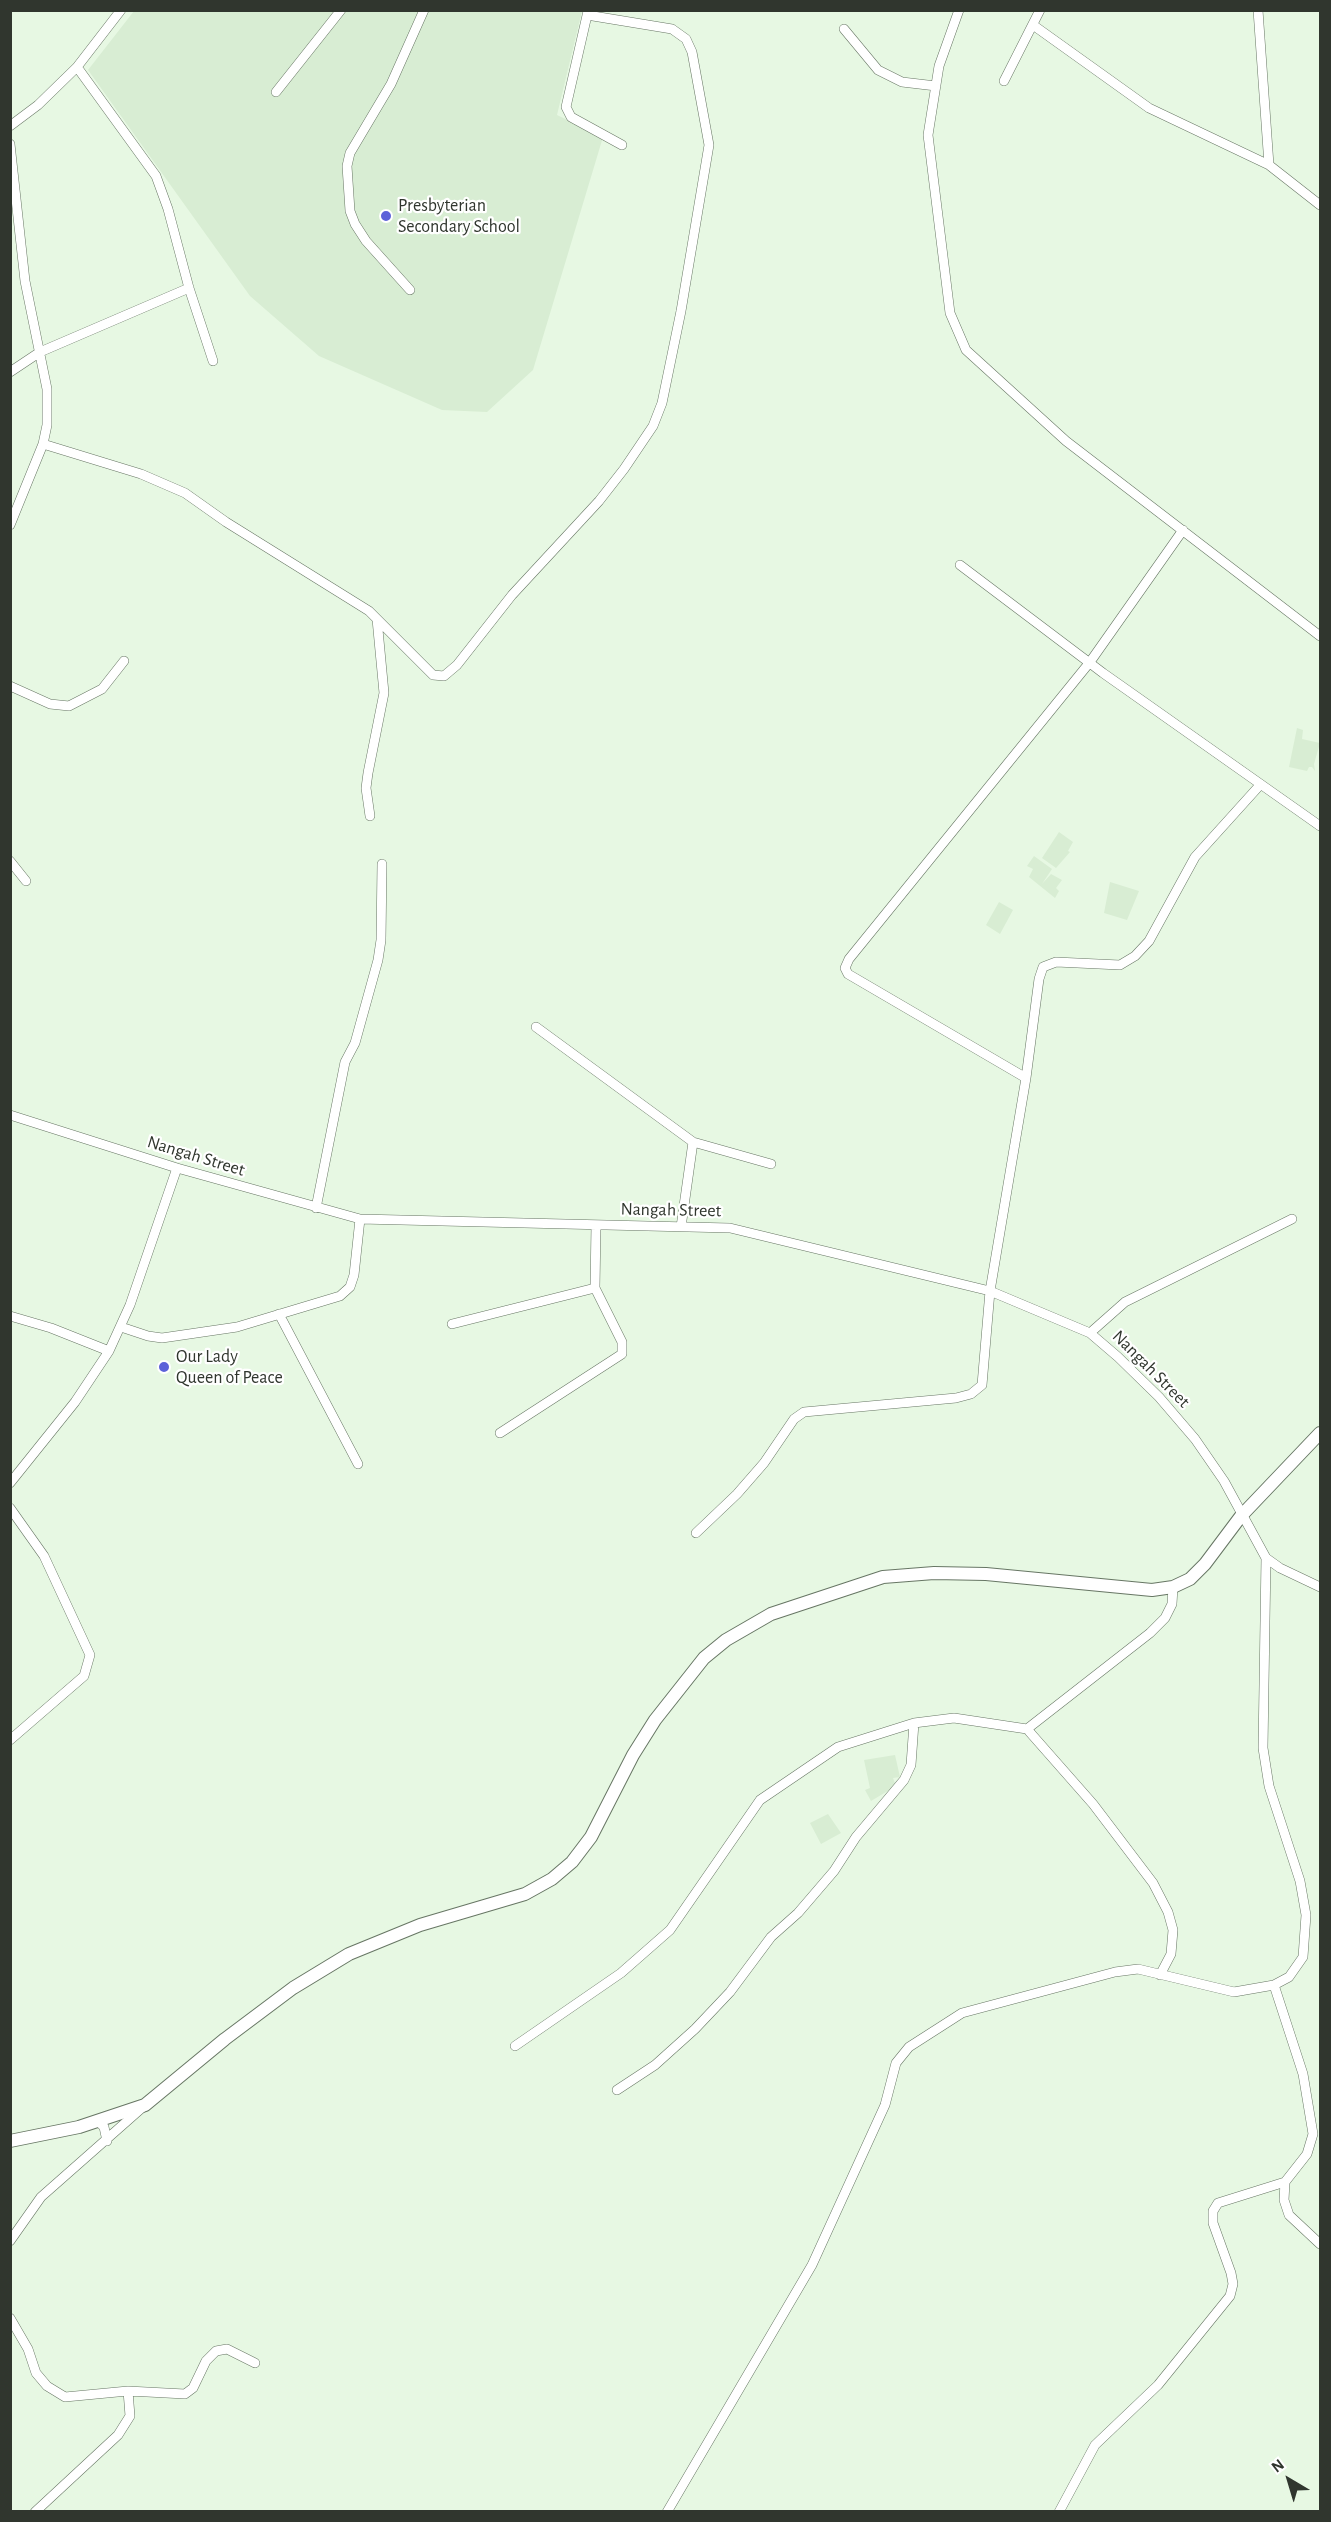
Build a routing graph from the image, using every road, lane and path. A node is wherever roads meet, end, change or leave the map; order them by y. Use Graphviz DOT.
graph roads {
  1 [pos="121,10"];
  2 [pos="341,10"];
  3 [pos="423,10"];
  4 [pos="959,10"];
  5 [pos="1040,10"];
  6 [pos="1258,10"];
  7 [pos="587,13"];
  8 [pos="1033,25"];
  9 [pos="844,29"];
  10 [pos="76,67"];
  11 [pos="1004,81"];
  12 [pos="936,86"];
  13 [pos="276,92"];
  14 [pos="10,126"];
  15 [pos="10,144"];
  16 [pos="622,145"];
  17 [pos="1269,165"];
  18 [pos="1320,205"];
  19 [pos="14,233"];
  20 [pos="189,288"];
  21 [pos="410,290"];
  22 [pos="40,352"];
  23 [pos="213,361"];
  24 [pos="10,372"];
  25 [pos="43,444"];
  26 [pos="10,525"];
  27 [pos="1183,530"];
  28 [pos="960,565"];
  29 [pos="377,619"];
  30 [pos="1320,636"];
  31 [pos="124,662"];
  32 [pos="1090,662"];
  33 [pos="10,686"];
  34 [pos="1260,785"];
  35 [pos="370,816"];
  36 [pos="1320,826"];
  37 [pos="10,861"];
  38 [pos="382,864"];
  39 [pos="26,881"];
  40 [pos="536,1026"];
  41 [pos="1026,1078"];
  42 [pos="10,1116"];
  43 [pos="693,1142"];
  44 [pos="771,1164"];
  45 [pos="177,1168"];
  46 [pos="316,1208"];
  47 [pos="360,1219"];
  48 [pos="1292,1219"];
  49 [pos="596,1225"];
  50 [pos="681,1227"];
  51 [pos="595,1288"];
  52 [pos="990,1291"];
  53 [pos="279,1314"];
  54 [pos="10,1316"];
  55 [pos="452,1324"];
  56 [pos="121,1327"];
  57 [pos="1090,1333"];
  58 [pos="109,1351"];
  59 [pos="500,1433"];
  60 [pos="1320,1433"];
  61 [pos="358,1464"];
  62 [pos="10,1466"];
  63 [pos="20,1473"];
  64 [pos="10,1483"];
  65 [pos="10,1508"];
  66 [pos="1241,1516"];
  67 [pos="696,1533"];
  68 [pos="1266,1558"];
  69 [pos="1173,1587"];
  70 [pos="1320,1587"];
  71 [pos="914,1723"];
  72 [pos="1027,1729"];
  73 [pos="10,1740"];
  74 [pos="1160,1975"];
  75 [pos="1274,1985"];
  76 [pos="515,2046"];
  77 [pos="617,2090"];
  78 [pos="145,2105"];
  79 [pos="98,2121"];
  80 [pos="10,2141"];
  81 [pos="107,2141"];
  82 [pos="1285,2182"];
  83 [pos="10,2241"];
  84 [pos="1320,2244"];
  85 [pos="10,2318"];
  86 [pos="255,2362"];
  87 [pos="128,2391"];
  88 [pos="35,2511"];
  89 [pos="668,2511"];
  90 [pos="1059,2511"];
  1 -- 10 [label="street"];
  2 -- 13 [label="street"];
  3 -- 21 [label="street"];
  4 -- 12 [label="street"];
  5 -- 8 [label="street"];
  6 -- 17 [label="street"];
  7 -- 16 [label="street"];
  7 -- 29 [label="street"];
  8 -- 11 [label="street"];
  8 -- 17 [label="street"];
  9 -- 12 [label="street"];
  10 -- 14 [label="street"];
  10 -- 20 [label="street"];
  12 -- 27 [label="street"];
  15 -- 19 [label="street"];
  17 -- 18 [label="street"];
  19 -- 22 [label="street"];
  20 -- 22 [label="street"];
  20 -- 23 [label="street"];
  22 -- 24 [label="street"];
  22 -- 25 [label="street"];
  25 -- 26 [label="street"];
  25 -- 29 [label="street"];
  27 -- 30 [label="street"];
  27 -- 32 [label="street"];
  28 -- 32 [label="street"];
  29 -- 35 [label="street"];
  31 -- 33 [label="street"];
  32 -- 34 [label="street"];
  32 -- 41 [label="street"];
  34 -- 36 [label="street"];
  34 -- 41 [label="street"];
  37 -- 39 [label="street"];
  38 -- 46 [label="street"];
  40 -- 43 [label="street"];
  41 -- 52 [label="street"];
  42 -- 45 [label="street, Nangah Street"];
  43 -- 44 [label="street"];
  43 -- 50 [label="street"];
  45 -- 46 [label="street, Nangah Street"];
  45 -- 56 [label="street"];
  46 -- 47 [label="street, Nangah Street"];
  47 -- 49 [label="street, Nangah Street"];
  47 -- 53 [label="street"];
  48 -- 57 [label="street"];
  49 -- 50 [label="street, Nangah Street"];
  49 -- 51 [label="street"];
  50 -- 52 [label="street, Nangah Street"];
  51 -- 55 [label="street"];
  51 -- 59 [label="street"];
  52 -- 57 [label="street, Nangah Street"];
  52 -- 67 [label="street"];
  53 -- 56 [label="street"];
  53 -- 61 [label="street"];
  54 -- 58 [label="street"];
  56 -- 58 [label="street"];
  57 -- 66 [label="street, Nangah Street"];
  58 -- 63 [label="street"];
  60 -- 66 [label="street"];
  62 -- 63 [label="street"];
  63 -- 64 [label="street"];
  65 -- 73 [label="street"];
  66 -- 68 [label="street, Nangah Street"];
  66 -- 69 [label="street"];
  68 -- 70 [label="street"];
  68 -- 75 [label="street"];
  69 -- 72 [label="street"];
  69 -- 78 [label="street"];
  71 -- 72 [label="street"];
  71 -- 76 [label="street"];
  71 -- 77 [label="street"];
  72 -- 74 [label="street"];
  74 -- 75 [label="street"];
  74 -- 89 [label="street"];
  75 -- 82 [label="street"];
  78 -- 79 [label="street"];
  78 -- 81 [label="street"];
  79 -- 80 [label="street"];
  79 -- 81 [label="street"];
  81 -- 83 [label="street"];
  82 -- 84 [label="street"];
  82 -- 90 [label="street"];
  85 -- 87 [label="street"];
  86 -- 87 [label="street"];
  87 -- 88 [label="street"];
}
